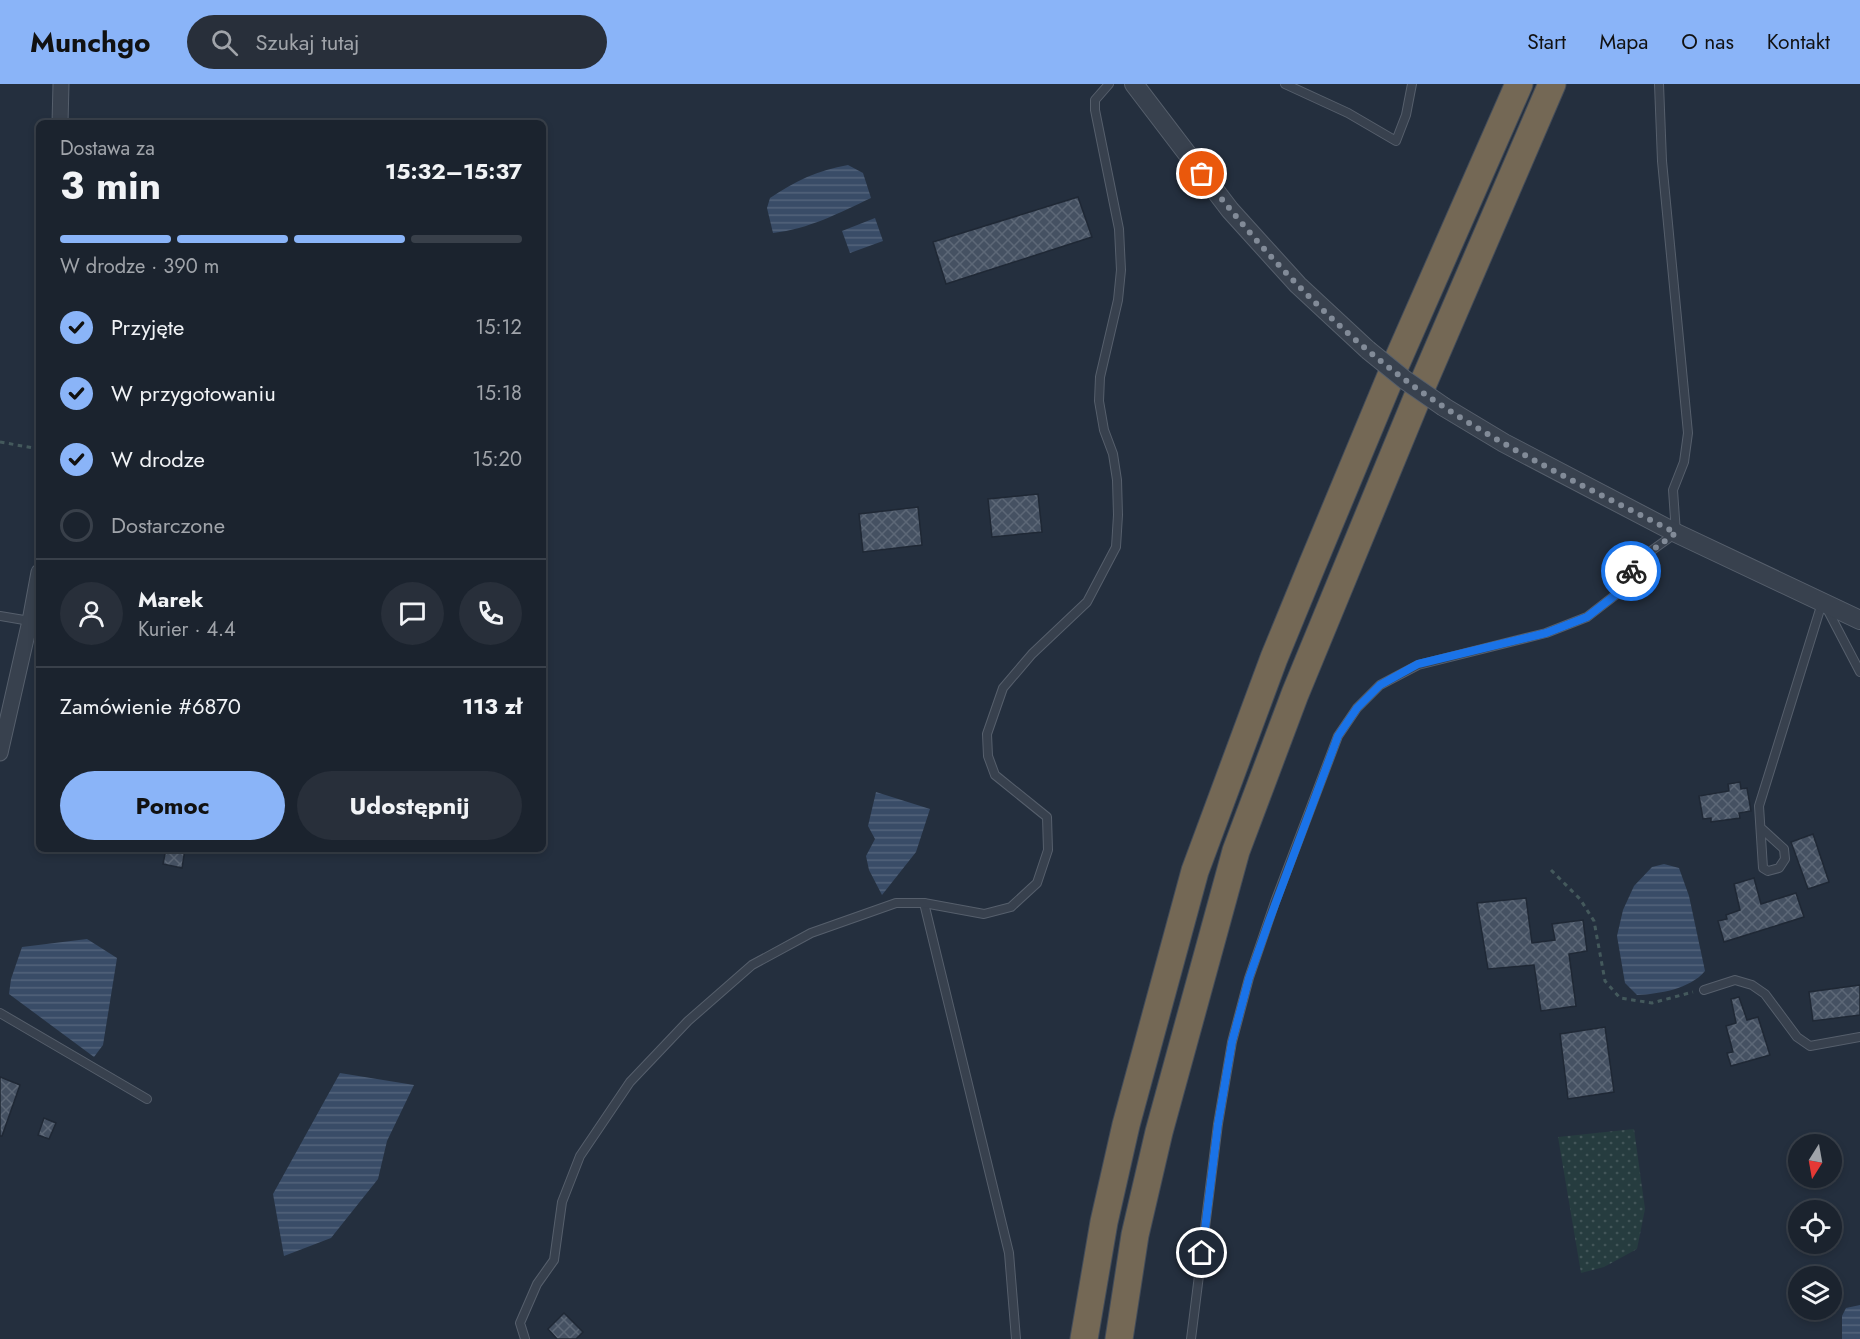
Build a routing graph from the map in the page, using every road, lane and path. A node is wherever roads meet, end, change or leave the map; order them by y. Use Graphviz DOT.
graph roads {
  1 [pos="61,84"];
  2 [pos="1109,84"];
  3 [pos="1134,84"];
  4 [pos="1285,84"];
  5 [pos="1412,84"];
  6 [pos="1519,84"];
  7 [pos="1552,84"];
  8 [pos="1659,84"];
  9 [pos="60,120"];
  10 [pos="0,442"];
  11 [pos="36,448"];
  12 [pos="1676,533"];
  13 [pos="36,588"];
  14 [pos="1823,602"];
  15 [pos="0,616"];
  16 [pos="1860,620"];
  17 [pos="30,621"];
  18 [pos="1860,672"];
  19 [pos="0,753"];
  20 [pos="1761,828"];
  21 [pos="1551,870"];
  22 [pos="924,903"];
  23 [pos="1704,990"];
  24 [pos="0,1013"];
  25 [pos="1860,1037"];
  26 [pos="147,1099"];
  27 [pos="525,1339"];
  28 [pos="1016,1339"];
  29 [pos="1084,1339"];
  30 [pos="1119,1339"];
  31 [pos="1191,1339"];
  1 -- 9 [label="street"];
  2 -- 22 [label="lane"];
  3 -- 12 [label="street, bridge"];
  4 -- 5 [label="lane"];
  6 -- 29 [label="highway"];
  7 -- 30 [label="highway"];
  8 -- 12 [label="lane"];
  10 -- 11 [label="path"];
  12 -- 14 [label="street"];
  12 -- 31 [label="lane"];
  13 -- 17 [label="street"];
  14 -- 16 [label="street"];
  14 -- 18 [label="lane"];
  14 -- 20 [label="lane"];
  15 -- 17 [label="lane"];
  17 -- 19 [label="street"];
  20 -- 20 [label="lane"];
  21 -- 23 [label="path"];
  22 -- 27 [label="lane"];
  22 -- 28 [label="lane"];
  23 -- 25 [label="lane"];
  24 -- 26 [label="lane"];
}
